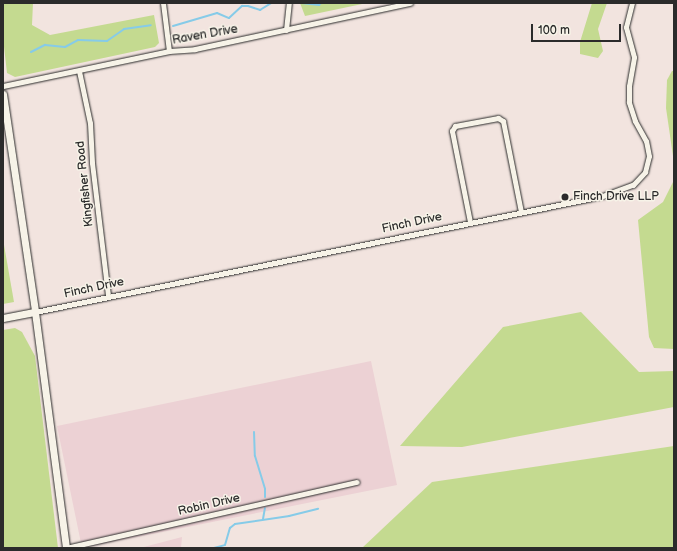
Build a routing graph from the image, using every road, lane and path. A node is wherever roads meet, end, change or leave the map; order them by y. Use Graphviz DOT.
graph roads {
  1 [pos="163,3"];
  2 [pos="289,3"];
  3 [pos="410,3"];
  4 [pos="632,3"];
  5 [pos="286,30"];
  6 [pos="169,51"];
  7 [pos="79,71"];
  8 [pos="3,86"];
  9 [pos="3,94"];
  10 [pos="521,212"];
  11 [pos="470,222"];
  12 [pos="108,296"];
  13 [pos="35,312"];
  14 [pos="3,318"];
  15 [pos="357,482"];
  16 [pos="66,548"];
  1 -- 6 [label="street"];
  2 -- 5 [label="street"];
  3 -- 5 [label="street, Raven Drive"];
  4 -- 10 [label="street, Finch Drive"];
  5 -- 6 [label="street, Raven Drive"];
  6 -- 7 [label="street, Raven Drive"];
  7 -- 8 [label="street, Raven Drive"];
  7 -- 12 [label="street, Kingfisher Road"];
  9 -- 13 [label="street"];
  10 -- 11 [label="street, Finch Drive"];
  10 -- 11 [label="street"];
  11 -- 12 [label="street, Finch Drive"];
  12 -- 13 [label="street, Finch Drive"];
  13 -- 14 [label="street, Finch Drive"];
  13 -- 16 [label="street"];
  15 -- 16 [label="street, Robin Drive"];
}
